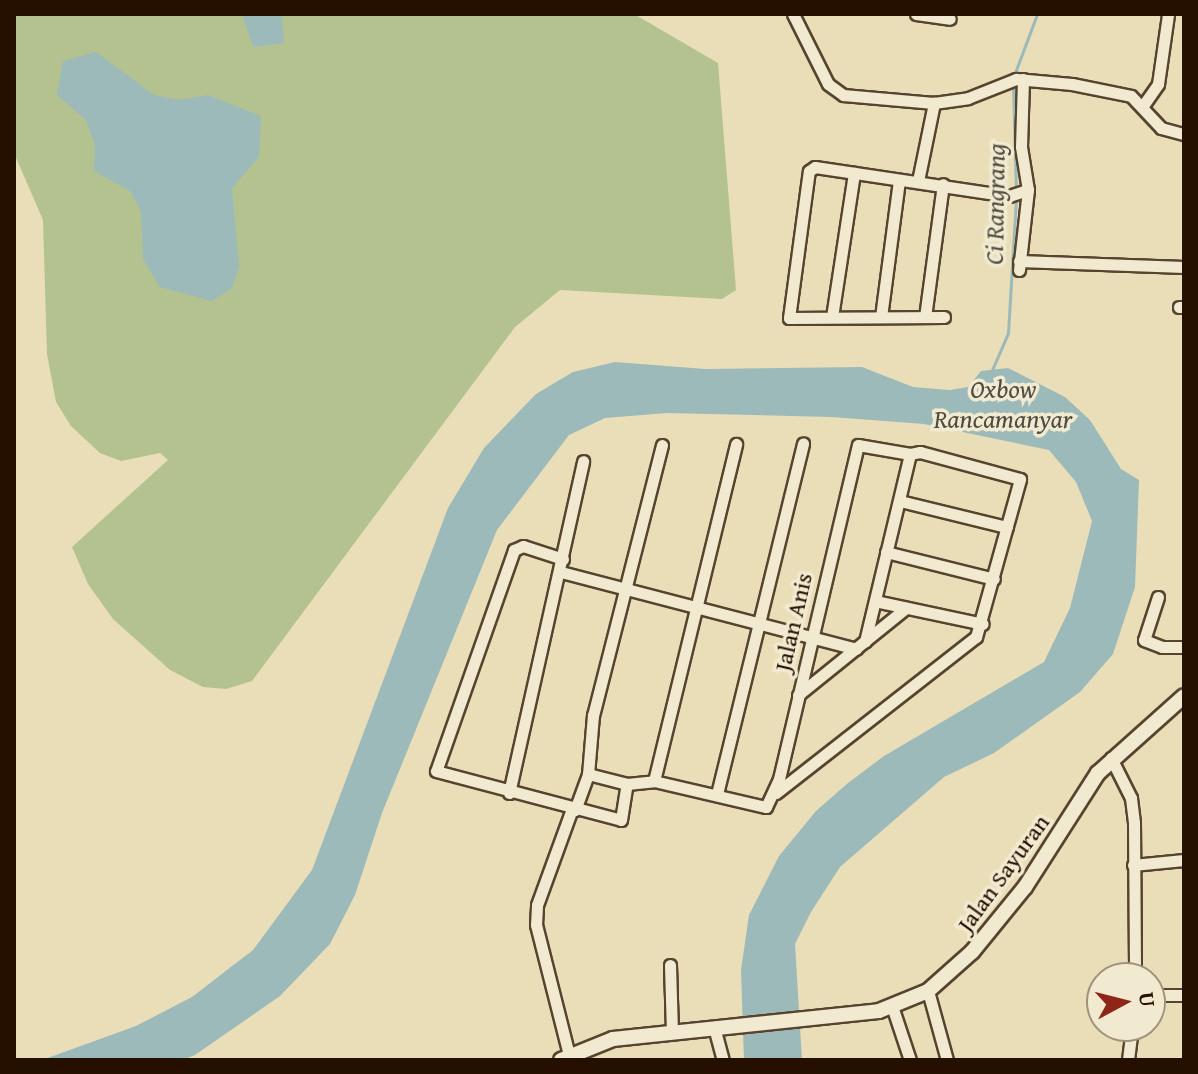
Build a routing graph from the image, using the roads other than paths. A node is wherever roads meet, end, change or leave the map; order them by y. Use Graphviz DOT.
graph roads {
  1 [pos="793,14"];
  2 [pos="916,14"];
  3 [pos="1168,15"];
  4 [pos="950,19"];
  5 [pos="1020,79"];
  6 [pos="934,103"];
  7 [pos="1142,107"];
  8 [pos="1184,134"];
  9 [pos="854,173"];
  10 [pos="899,181"];
  11 [pos="918,181"];
  12 [pos="943,184"];
  13 [pos="1019,193"];
  14 [pos="1184,267"];
  15 [pos="832,317"];
  16 [pos="881,317"];
  17 [pos="925,317"];
  18 [pos="944,317"];
  19 [pos="803,443"];
  20 [pos="736,444"];
  21 [pos="662,445"];
  22 [pos="910,454"];
  23 [pos="583,461"];
  24 [pos="900,501"];
  25 [pos="1007,527"];
  26 [pos="886,552"];
  27 [pos="563,559"];
  28 [pos="561,572"];
  29 [pos="994,579"];
  30 [pos="626,589"];
  31 [pos="1158,597"];
  32 [pos="875,601"];
  33 [pos="906,608"];
  34 [pos="699,609"];
  35 [pos="758,624"];
  36 [pos="983,624"];
  37 [pos="812,637"];
  38 [pos="860,645"];
  39 [pos="1184,647"];
  40 [pos="798,695"];
  41 [pos="1184,696"];
  42 [pos="1111,758"];
  43 [pos="588,774"];
  44 [pos="654,781"];
  45 [pos="627,784"];
  46 [pos="509,793"];
  47 [pos="775,793"];
  48 [pos="717,794"];
  49 [pos="570,809"];
  50 [pos="1184,860"];
  51 [pos="1133,865"];
  52 [pos="1135,962"];
  53 [pos="670,965"];
  54 [pos="928,991"];
  55 [pos="893,1009"];
  56 [pos="716,1027"];
  57 [pos="672,1031"];
  58 [pos="565,1058"];
  59 [pos="723,1060"];
  60 [pos="910,1060"];
  61 [pos="947,1060"];
  1 -- 6 [label="street"];
  2 -- 4 [label="street"];
  3 -- 7 [label="street"];
  5 -- 6 [label="street"];
  5 -- 7 [label="street"];
  5 -- 13 [label="street"];
  6 -- 11 [label="street"];
  7 -- 8 [label="street"];
  9 -- 10 [label="street"];
  9 -- 15 [label="street"];
  9 -- 15 [label="street"];
  10 -- 11 [label="street"];
  10 -- 16 [label="street"];
  11 -- 12 [label="street"];
  12 -- 13 [label="street"];
  12 -- 17 [label="street"];
  13 -- 14 [label="street"];
  15 -- 16 [label="street"];
  16 -- 17 [label="street"];
  17 -- 18 [label="street"];
  19 -- 35 [label="street"];
  20 -- 34 [label="street"];
  21 -- 30 [label="street"];
  22 -- 24 [label="street"];
  22 -- 25 [label="street"];
  22 -- 37 [label="street, Jalan Anis"];
  23 -- 27 [label="street"];
  24 -- 25 [label="street"];
  24 -- 26 [label="street"];
  25 -- 29 [label="street"];
  26 -- 29 [label="street"];
  26 -- 32 [label="street"];
  27 -- 28 [label="street"];
  27 -- 46 [label="street"];
  28 -- 30 [label="street"];
  28 -- 46 [label="street"];
  29 -- 36 [label="street"];
  30 -- 34 [label="street"];
  30 -- 43 [label="street"];
  31 -- 39 [label="street"];
  32 -- 33 [label="street"];
  32 -- 38 [label="street"];
  33 -- 36 [label="street"];
  33 -- 38 [label="street"];
  34 -- 35 [label="street"];
  34 -- 44 [label="street"];
  35 -- 37 [label="street"];
  35 -- 48 [label="street"];
  36 -- 47 [label="street"];
  37 -- 38 [label="street"];
  37 -- 40 [label="street, Jalan Anis"];
  38 -- 40 [label="street"];
  40 -- 47 [label="street, Jalan Anis"];
  41 -- 42 [label="street, Jalan Sayuran"];
  42 -- 51 [label="street"];
  42 -- 54 [label="street, Jalan Sayuran"];
  43 -- 45 [label="street"];
  43 -- 49 [label="street"];
  44 -- 45 [label="street"];
  44 -- 48 [label="street"];
  45 -- 49 [label="street"];
  46 -- 49 [label="street"];
  47 -- 48 [label="street, Jalan Anis"];
  49 -- 58 [label="street"];
  50 -- 51 [label="street"];
  51 -- 52 [label="street"];
  53 -- 57 [label="street"];
  54 -- 55 [label="street, Jalan Sayuran"];
  54 -- 61 [label="street"];
  55 -- 56 [label="street, Jalan Sayuran"];
  55 -- 60 [label="street"];
  56 -- 57 [label="street, Jalan Sayuran"];
  56 -- 59 [label="street"];
  57 -- 58 [label="street, Jalan Sayuran"];
}
